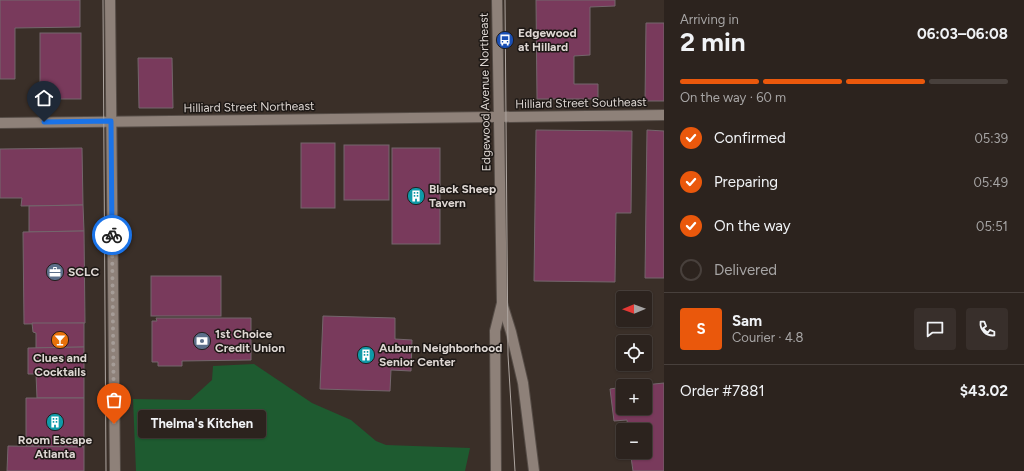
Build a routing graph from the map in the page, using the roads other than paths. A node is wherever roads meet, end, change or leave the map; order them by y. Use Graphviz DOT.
graph roads {
  1 [pos="110,0"];
  2 [pos="497,0"];
  3 [pos="664,115"];
  4 [pos="499,118"];
  5 [pos="111,121"];
  6 [pos="0,123"];
  7 [pos="502,303"];
  8 [pos="115,471"];
  9 [pos="496,471"];
  10 [pos="534,471"];
  1 -- 5 [label="street"];
  2 -- 4 [label="street, Edgewood Avenue Northeast"];
  3 -- 4 [label="street, Hilliard Street Southeast"];
  4 -- 5 [label="street, Hilliard Street Northeast"];
  4 -- 7 [label="street, Edgewood Avenue Northeast"];
  5 -- 6 [label="street, Hilliard Street Northeast"];
  5 -- 8 [label="street"];
  7 -- 9 [label="street, Edgewood Avenue Northeast"];
  7 -- 10 [label="street, Edgewood Avenue Northeast"];
}
